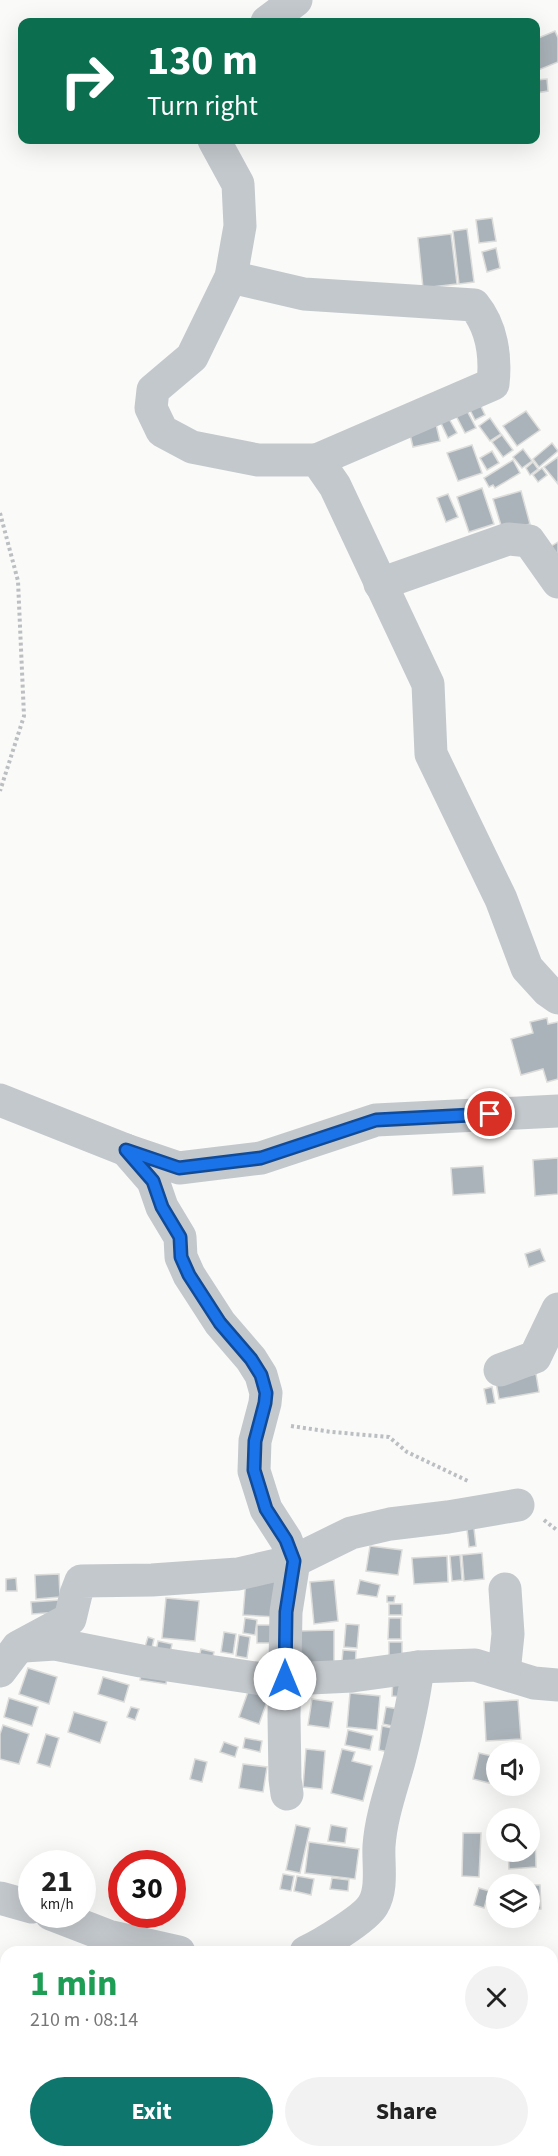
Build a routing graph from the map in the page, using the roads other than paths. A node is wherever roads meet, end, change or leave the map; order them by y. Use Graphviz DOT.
graph roads {
  1 [pos="296,0"];
  2 [pos="272,18"];
  3 [pos="216,144"];
  4 [pos="231,277"];
  5 [pos="317,460"];
  6 [pos="558,582"];
  7 [pos="380,584"];
  8 [pos="558,998"];
  9 [pos="0,1100"];
  10 [pos="558,1111"];
  11 [pos="126,1150"];
  12 [pos="558,1309"];
  13 [pos="500,1370"];
  14 [pos="519,1505"];
  15 [pos="294,1561"];
  16 [pos="505,1590"];
  17 [pos="6,1655"];
  18 [pos="418,1667"];
  19 [pos="504,1673"];
  20 [pos="285,1679"];
  21 [pos="558,1685"];
  22 [pos="287,1794"];
  23 [pos="0,1898"];
  24 [pos="18,1903"];
  25 [pos="87,1928"];
  26 [pos="152,1946"];
  27 [pos="318,1946"];
  1 -- 2 [label="street"];
  3 -- 4 [label="street"];
  4 -- 5 [label="street"];
  4 -- 5 [label="street"];
  5 -- 7 [label="street"];
  6 -- 7 [label="street"];
  7 -- 8 [label="street"];
  9 -- 11 [label="street"];
  10 -- 11 [label="street"];
  11 -- 15 [label="street"];
  12 -- 13 [label="street"];
  14 -- 15 [label="street"];
  15 -- 17 [label="street"];
  15 -- 20 [label="street"];
  16 -- 19 [label="street"];
  17 -- 20 [label="street"];
  18 -- 19 [label="street"];
  18 -- 20 [label="street"];
  18 -- 27 [label="street"];
  19 -- 21 [label="street"];
  20 -- 22 [label="street"];
  23 -- 24 [label="street"];
  25 -- 26 [label="street"];
}
